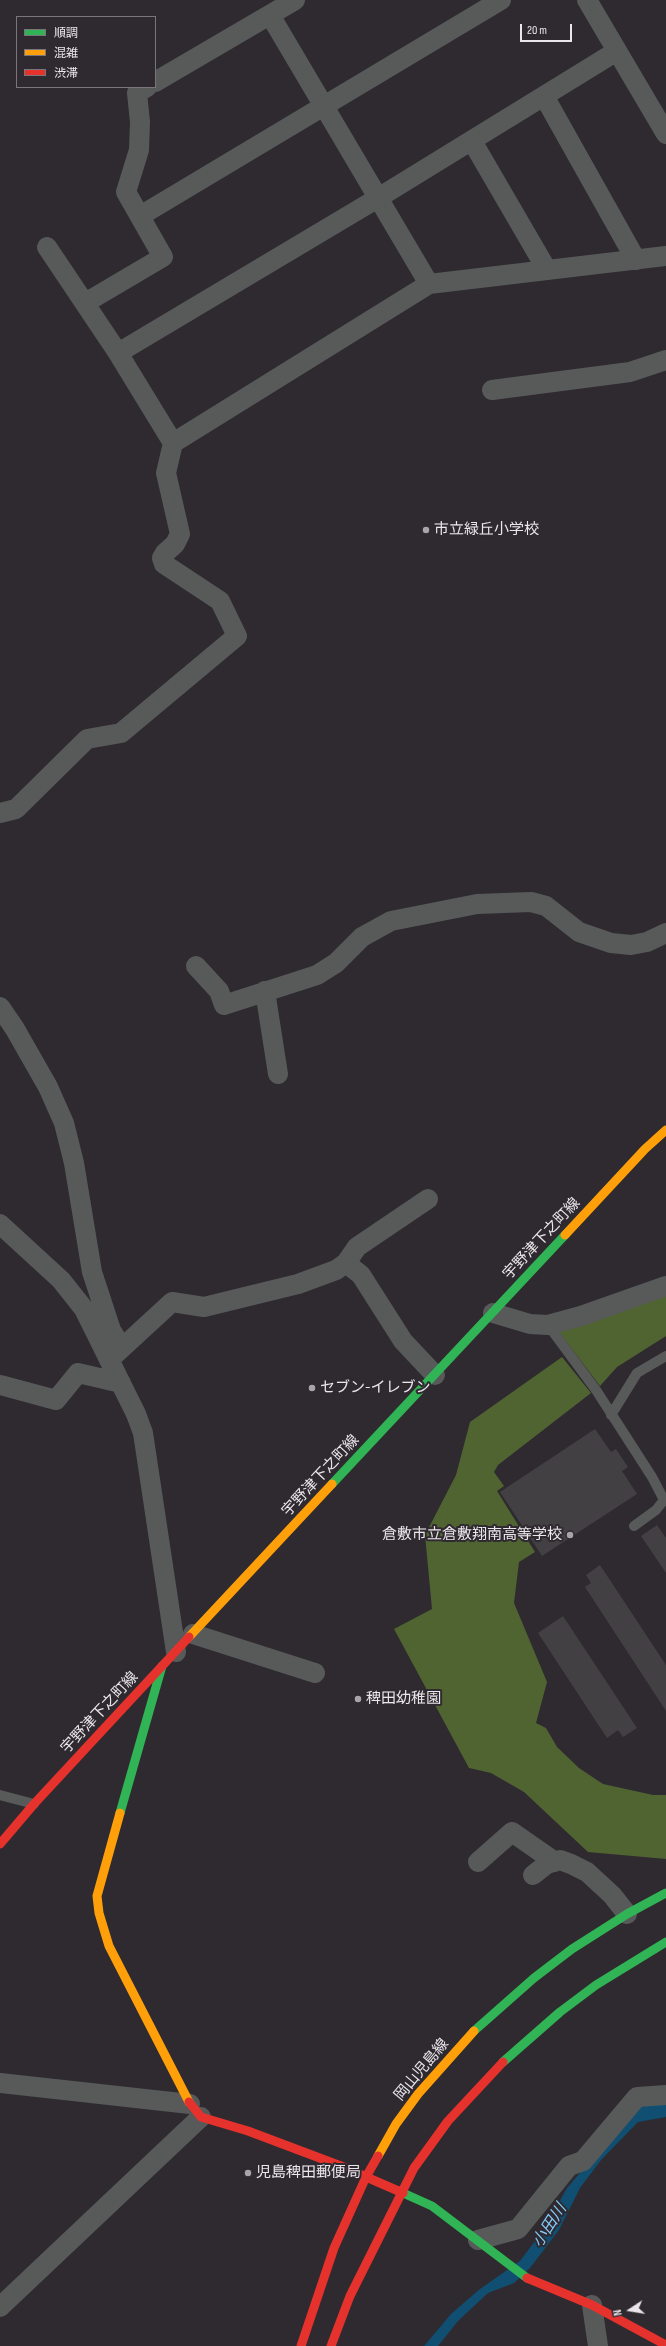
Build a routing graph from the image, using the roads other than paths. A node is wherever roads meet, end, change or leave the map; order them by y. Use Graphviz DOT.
graph roads {
  1 [pos="295,0"];
  2 [pos="501,0"];
  3 [pos="587,0"];
  4 [pos="270,15"];
  5 [pos="617,51"];
  6 [pos="156,81"];
  7 [pos="145,88"];
  8 [pos="544,96"];
  9 [pos="324,106"];
  10 [pos="666,134"];
  11 [pos="472,141"];
  12 [pos="378,198"];
  13 [pos="140,216"];
  14 [pos="48,248"];
  15 [pos="666,256"];
  16 [pos="636,260"];
  17 [pos="547,270"];
  18 [pos="429,284"];
  19 [pos="85,303"];
  20 [pos="118,353"];
  21 [pos="666,360"];
  22 [pos="492,390"];
  23 [pos="173,442"];
  24 [pos="0,813"];
  25 [pos="666,933"];
  26 [pos="196,966"];
  27 [pos="265,991"];
  28 [pos="0,1007"];
  29 [pos="278,1074"];
  30 [pos="665,1132"];
  31 [pos="428,1199"];
  32 [pos="0,1224"];
  33 [pos="346,1263"];
  34 [pos="666,1286"];
  35 [pos="493,1313"];
  36 [pos="548,1325"];
  37 [pos="116,1354"];
  38 [pos="666,1356"];
  39 [pos="435,1375"];
  40 [pos="120,1383"];
  41 [pos="0,1385"];
  42 [pos="611,1415"];
  43 [pos="665,1502"];
  44 [pos="634,1526"];
  45 [pos="193,1634"];
  46 [pos="176,1652"];
  47 [pos="162,1666"];
  48 [pos="315,1673"];
  49 [pos="0,1795"];
  50 [pos="34,1804"];
  51 [pos="0,1844"];
  52 [pos="478,1862"];
  53 [pos="555,1862"];
  54 [pos="533,1875"];
  55 [pos="666,1893"];
  56 [pos="627,1914"];
  57 [pos="666,1942"];
  58 [pos="0,2083"];
  59 [pos="666,2095"];
  60 [pos="196,2111"];
  61 [pos="366,2177"];
  62 [pos="402,2193"];
  63 [pos="478,2240"];
  64 [pos="592,2305"];
  65 [pos="0,2307"];
  66 [pos="666,2345"];
  67 [pos="300,2346"];
  68 [pos="331,2346"];
  69 [pos="598,2346"];
  1 -- 4 [label="street"];
  2 -- 9 [label="street"];
  3 -- 5 [label="street"];
  4 -- 6 [label="street"];
  4 -- 9 [label="street"];
  5 -- 8 [label="street"];
  5 -- 10 [label="street"];
  7 -- 13 [label="street"];
  8 -- 11 [label="street"];
  8 -- 16 [label="street"];
  9 -- 12 [label="street"];
  9 -- 13 [label="street"];
  11 -- 12 [label="street"];
  11 -- 17 [label="street"];
  12 -- 18 [label="street"];
  12 -- 20 [label="street"];
  13 -- 19 [label="street"];
  14 -- 19 [label="street"];
  15 -- 16 [label="street"];
  16 -- 17 [label="street"];
  17 -- 18 [label="street"];
  18 -- 23 [label="street"];
  19 -- 20 [label="street"];
  20 -- 23 [label="street"];
  21 -- 22 [label="street"];
  23 -- 24 [label="street"];
  25 -- 27 [label="street"];
  26 -- 27 [label="street"];
  27 -- 29 [label="street"];
  28 -- 37 [label="street"];
  30 -- 35 [label="main road, 宇野津下之町線"];
  31 -- 33 [label="street"];
  32 -- 37 [label="street"];
  33 -- 37 [label="street"];
  33 -- 39 [label="street"];
  34 -- 36 [label="street"];
  35 -- 36 [label="street"];
  35 -- 39 [label="main road, 宇野津下之町線"];
  36 -- 42 [label="lane"];
  37 -- 40 [label="street"];
  38 -- 42 [label="lane"];
  39 -- 45 [label="main road, 宇野津下之町線"];
  40 -- 41 [label="street"];
  40 -- 46 [label="street"];
  42 -- 43 [label="lane"];
  43 -- 44 [label="lane"];
  45 -- 46 [label="main road, 宇野津下之町線"];
  45 -- 48 [label="street"];
  46 -- 47 [label="main road, 宇野津下之町線"];
  47 -- 50 [label="main road, 宇野津下之町線"];
  47 -- 60 [label="main road"];
  49 -- 50 [label="lane"];
  50 -- 51 [label="main road, 宇野津下之町線"];
  52 -- 53 [label="street"];
  53 -- 54 [label="street"];
  53 -- 56 [label="street"];
  55 -- 56 [label="main road, 岡山児島線"];
  56 -- 61 [label="main road, 岡山児島線"];
  57 -- 62 [label="main road"];
  58 -- 60 [label="street"];
  59 -- 63 [label="street"];
  60 -- 61 [label="main road"];
  60 -- 65 [label="street"];
  61 -- 62 [label="main road"];
  61 -- 67 [label="main road, 岡山児島線"];
  62 -- 63 [label="main road"];
  62 -- 68 [label="main road"];
  63 -- 64 [label="main road"];
  64 -- 66 [label="main road"];
  64 -- 69 [label="street"];
}
